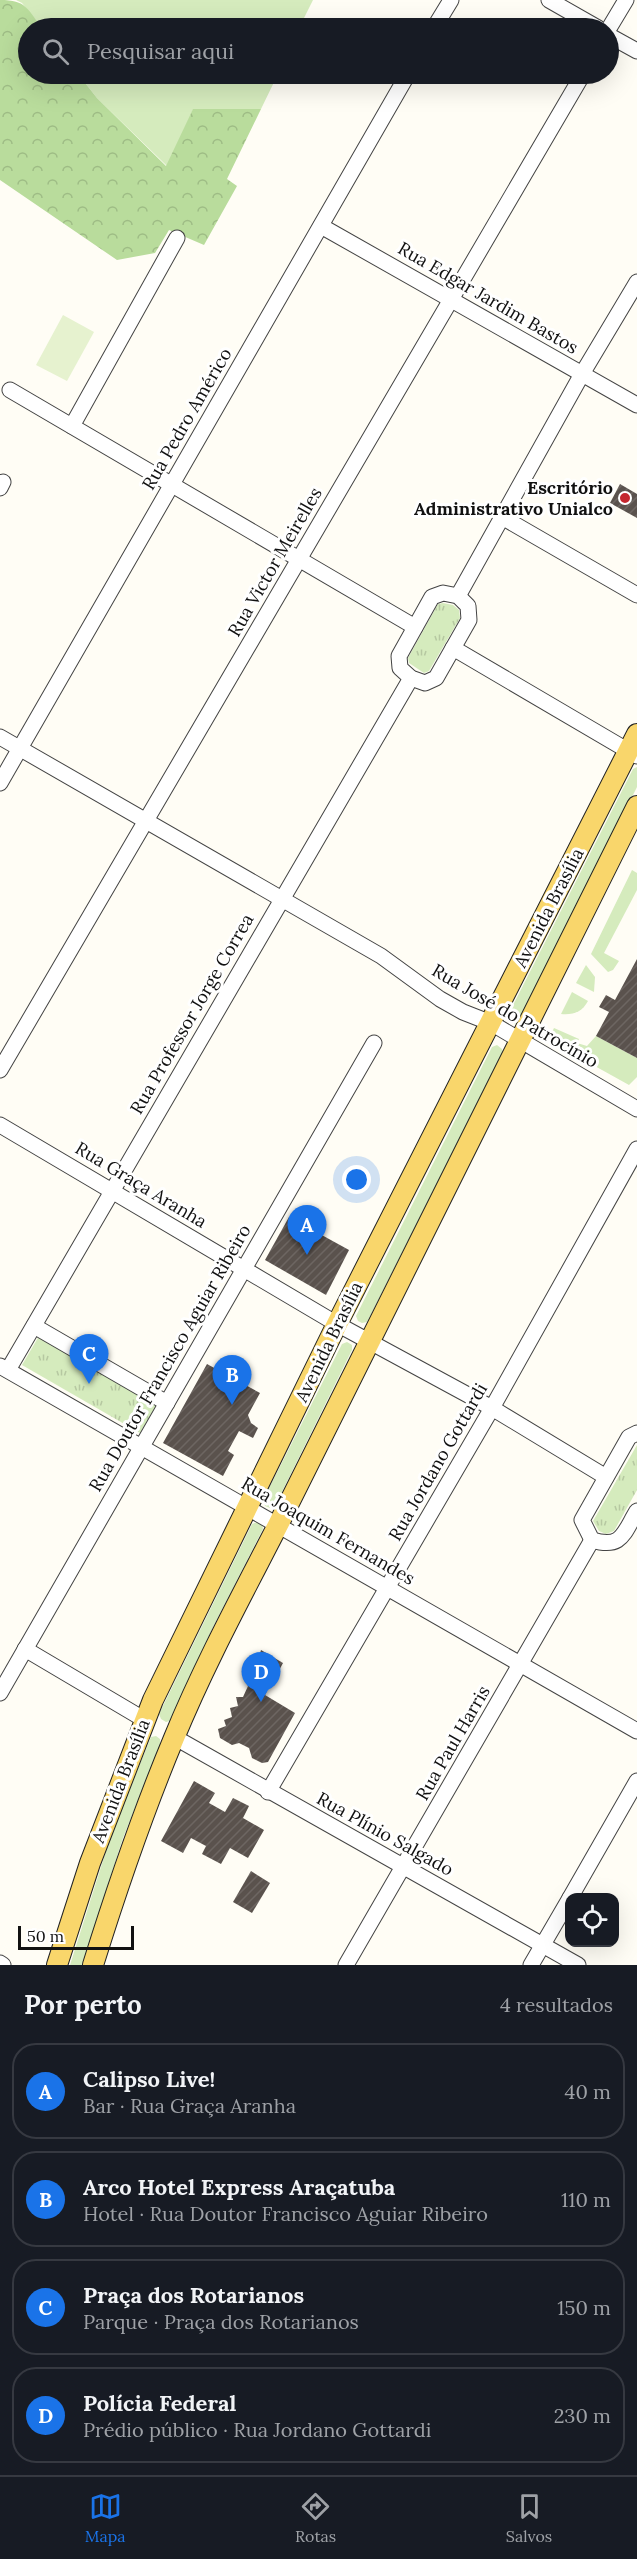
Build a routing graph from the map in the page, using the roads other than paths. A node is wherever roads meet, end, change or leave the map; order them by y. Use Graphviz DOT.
graph roads {
  1 [pos="451,0"];
  2 [pos="549,0"];
  3 [pos="626,0"];
  4 [pos="440,18"];
  5 [pos="580,18"];
  6 [pos="616,18"];
  7 [pos="619,40"];
  8 [pos="637,51"];
  9 [pos="402,84"];
  10 [pos="577,84"];
  11 [pos="321,226"];
  12 [pos="177,238"];
  13 [pos="637,282"];
  14 [pos="451,299"];
  15 [pos="582,374"];
  16 [pos="10,390"];
  17 [pos="637,405"];
  18 [pos="72,426"];
  19 [pos="172,485"];
  20 [pos="502,517"];
  21 [pos="299,559"];
  22 [pos="637,595"];
  23 [pos="458,596"];
  24 [pos="415,627"];
  25 [pos="453,648"];
  26 [pos="411,678"];
  27 [pos="0,737"];
  28 [pos="634,747"];
  29 [pos="20,748"];
  30 [pos="4,766"];
  31 [pos="0,783"];
  32 [pos="637,806"];
  33 [pos="146,822"];
  34 [pos="282,899"];
  35 [pos="491,1023"];
  36 [pos="521,1040"];
  37 [pos="374,1043"];
  38 [pos="0,1070"];
  39 [pos="637,1109"];
  40 [pos="0,1125"];
  41 [pos="637,1149"];
  42 [pos="112,1191"];
  43 [pos="244,1269"];
  44 [pos="337,1324"];
  45 [pos="34,1326"];
  46 [pos="370,1341"];
  47 [pos="4,1368"];
  48 [pos="167,1403"];
  49 [pos="492,1408"];
  50 [pos="637,1433"];
  51 [pos="141,1448"];
  52 [pos="606,1477"];
  53 [pos="248,1508"];
  54 [pos="637,1511"];
  55 [pos="278,1525"];
  56 [pos="592,1540"];
  57 [pos="387,1587"];
  58 [pos="25,1649"];
  59 [pos="521,1664"];
  60 [pos="2,1686"];
  61 [pos="145,1720"];
  62 [pos="637,1731"];
  63 [pos="174,1737"];
  64 [pos="637,1781"];
  65 [pos="268,1792"];
  66 [pos="403,1866"];
  67 [pos="573,1893"];
  68 [pos="565,1907"];
  69 [pos="543,1945"];
  70 [pos="57,1965"];
  71 [pos="93,1965"];
  72 [pos="345,1965"];
  73 [pos="531,1965"];
  74 [pos="578,1965"];
  1 -- 4 [label="street"];
  2 -- 5 [label="street"];
  3 -- 6 [label="street"];
  7 -- 8 [label="street"];
  9 -- 11 [label="street, Rua Pedro Américo"];
  10 -- 14 [label="street, Rua Victor Meirelles"];
  11 -- 14 [label="street, Rua Edgar Jardim Bastos"];
  11 -- 19 [label="street, Rua Pedro Américo"];
  12 -- 18 [label="street"];
  13 -- 15 [label="street"];
  14 -- 15 [label="street, Rua Edgar Jardim Bastos"];
  14 -- 21 [label="street, Rua Victor Meirelles"];
  15 -- 17 [label="street, Rua Edgar Jardim Bastos"];
  15 -- 20 [label="street"];
  16 -- 18 [label="street"];
  18 -- 19 [label="street"];
  19 -- 21 [label="street"];
  19 -- 29 [label="street, Rua Pedro Américo"];
  20 -- 22 [label="street"];
  20 -- 23 [label="street"];
  21 -- 24 [label="street"];
  21 -- 33 [label="street, Rua Victor Meirelles"];
  23 -- 24 [label="street"];
  23 -- 25 [label="street"];
  24 -- 26 [label="street"];
  25 -- 26 [label="street"];
  25 -- 28 [label="street"];
  26 -- 34 [label="street, Rua Professor Jorge Correa"];
  27 -- 29 [label="street"];
  28 -- 35 [label="main road, Avenida Brasília"];
  29 -- 30 [label="street, Rua Pedro Américo"];
  29 -- 33 [label="street"];
  30 -- 31 [label="street, Rua Pedro Américo"];
  32 -- 36 [label="main road, Avenida Brasília"];
  33 -- 34 [label="street, Rua José do Patrocínio"];
  33 -- 38 [label="street, Rua Victor Meirelles"];
  34 -- 35 [label="street, Rua José do Patrocínio"];
  34 -- 42 [label="street, Rua Professor Jorge Correa"];
  35 -- 36 [label="street, Rua José do Patrocínio"];
  35 -- 44 [label="main road, Avenida Brasília"];
  36 -- 39 [label="street, Rua José do Patrocínio"];
  36 -- 46 [label="main road, Avenida Brasília"];
  37 -- 43 [label="street, Rua Doutor Francisco Aguiar Ribeiro"];
  40 -- 42 [label="street, Rua Graça Aranha"];
  41 -- 49 [label="street, Rua Jordano Gottardi"];
  42 -- 43 [label="street, Rua Graça Aranha"];
  42 -- 45 [label="street, Rua Professor Jorge Correa"];
  43 -- 44 [label="street, Rua Graça Aranha"];
  43 -- 48 [label="street, Rua Doutor Francisco Aguiar Ribeiro"];
  44 -- 46 [label="street, Rua Graça Aranha"];
  44 -- 53 [label="main road, Avenida Brasília"];
  45 -- 47 [label="street, Rua Professor Jorge Correa"];
  45 -- 48 [label="street"];
  46 -- 49 [label="street, Rua Graça Aranha"];
  46 -- 55 [label="main road, Avenida Brasília"];
  47 -- 51 [label="street, Rua Joaquim Fernandes"];
  48 -- 51 [label="street, Rua Doutor Francisco Aguiar Ribeiro"];
  49 -- 52 [label="street, Rua Graça Aranha"];
  49 -- 57 [label="street, Rua Jordano Gottardi"];
  50 -- 52 [label="street"];
  51 -- 53 [label="street, Rua Joaquim Fernandes"];
  51 -- 58 [label="street, Rua Doutor Francisco Aguiar Ribeiro"];
  52 -- 56 [label="street"];
  53 -- 55 [label="street, Rua Joaquim Fernandes"];
  53 -- 61 [label="main road, Avenida Brasília"];
  54 -- 56 [label="street"];
  55 -- 57 [label="street, Rua Joaquim Fernandes"];
  55 -- 63 [label="main road, Avenida Brasília"];
  56 -- 59 [label="street, Rua Paul Harris"];
  57 -- 59 [label="street, Rua Joaquim Fernandes"];
  57 -- 65 [label="street, Rua Jordano Gottardi"];
  58 -- 60 [label="street, Rua Doutor Francisco Aguiar Ribeiro"];
  58 -- 61 [label="street"];
  59 -- 62 [label="street, Rua Joaquim Fernandes"];
  59 -- 66 [label="street, Rua Paul Harris"];
  61 -- 70 [label="main road, Avenida Brasília"];
  63 -- 65 [label="street, Rua Plínio Salgado"];
  63 -- 71 [label="main road, Avenida Brasília"];
  64 -- 67 [label="street"];
  65 -- 66 [label="street, Rua Plínio Salgado"];
  66 -- 69 [label="street, Rua Plínio Salgado"];
  66 -- 72 [label="street, Rua Paul Harris"];
  68 -- 69 [label="street"];
  69 -- 73 [label="street"];
  69 -- 74 [label="street, Rua Plínio Salgado"];
}
